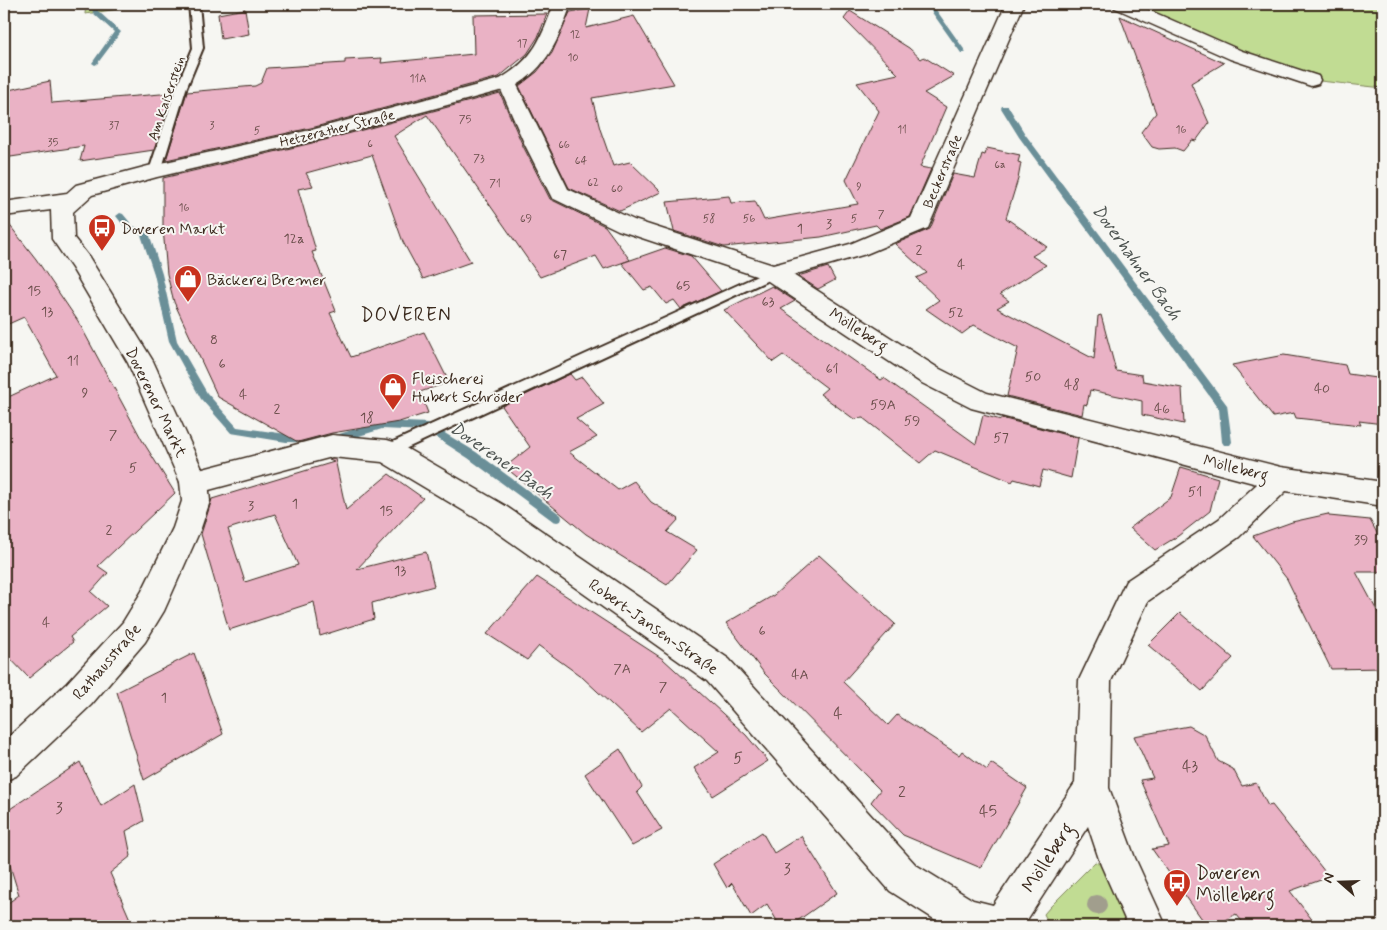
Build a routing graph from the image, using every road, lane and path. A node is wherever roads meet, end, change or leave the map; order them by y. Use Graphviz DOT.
graph roads {
  1 [pos="194,4"];
  2 [pos="562,4"];
  3 [pos="1014,4"];
  4 [pos="1121,4"];
  5 [pos="1311,80"];
  6 [pos="507,84"];
  7 [pos="155,171"];
  8 [pos="70,200"];
  9 [pos="4,209"];
  10 [pos="773,273"];
  11 [pos="387,451"];
  12 [pos="1281,479"];
  13 [pos="194,482"];
  14 [pos="1383,494"];
  15 [pos="4,764"];
  16 [pos="1092,788"];
  17 [pos="1000,926"];
  18 [pos="1147,926"];
  1 -- 7 [label="lane, Am Kaiserstein"];
  2 -- 6 [label="street, Hetzerather Straße"];
  3 -- 10 [label="street, Beckerstraße"];
  4 -- 5 [label="street"];
  6 -- 7 [label="street, Hetzerather Straße"];
  6 -- 10 [label="street, Mölleberg"];
  7 -- 8 [label="street, Hetzerather Straße"];
  8 -- 9 [label="street"];
  8 -- 13 [label="street, Doverener Markt"];
  10 -- 11 [label="lane"];
  10 -- 12 [label="street, Mölleberg"];
  11 -- 13 [label="street, Robert-Jansen-Straße"];
  11 -- 17 [label="street, Robert-Jansen-Straße"];
  12 -- 14 [label="street, Mölleberg"];
  12 -- 16 [label="street, Mölleberg"];
  13 -- 15 [label="street, Rathausstraße"];
  16 -- 17 [label="street, Mölleberg"];
  16 -- 18 [label="street, Mölleberg"];
}
